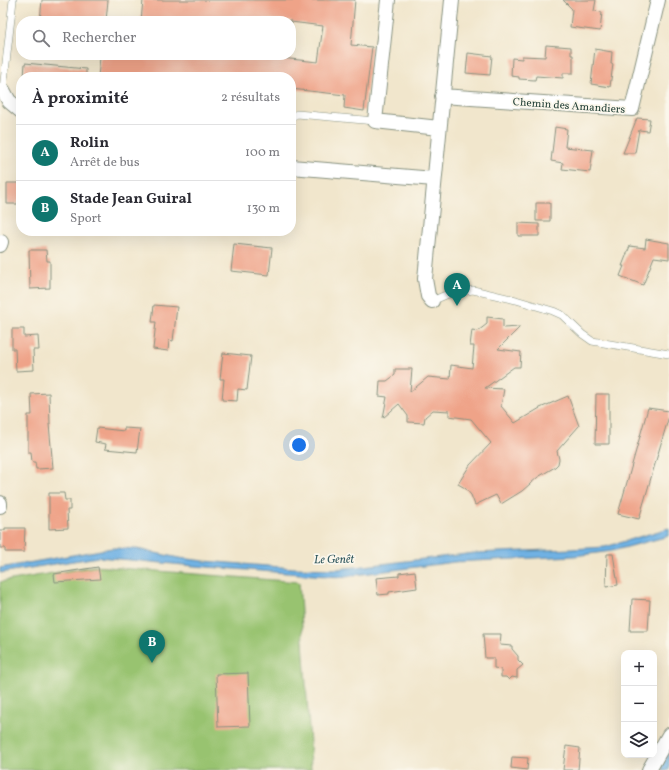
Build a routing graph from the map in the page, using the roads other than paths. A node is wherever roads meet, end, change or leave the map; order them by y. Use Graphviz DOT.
graph roads {
  1 [pos="13,0"];
  2 [pos="388,0"];
  3 [pos="452,0"];
  4 [pos="658,0"];
  5 [pos="1,90"];
  6 [pos="442,96"];
  7 [pos="16,107"];
  8 [pos="296,114"];
  9 [pos="375,121"];
  10 [pos="439,128"];
  11 [pos="296,167"];
  12 [pos="434,179"];
  13 [pos="432,301"];
  14 [pos="669,354"];
  15 [pos="0,503"];
  16 [pos="0,506"];
  17 [pos="669,735"];
  18 [pos="649,770"];
  1 -- 5 [label="lane"];
  2 -- 9 [label="street"];
  3 -- 6 [label="street"];
  4 -- 6 [label="street, Chemin des Amandiers"];
  5 -- 7 [label="street"];
  6 -- 10 [label="street"];
  8 -- 9 [label="lane"];
  9 -- 10 [label="street"];
  10 -- 12 [label="street"];
  11 -- 12 [label="street"];
  12 -- 13 [label="street"];
  13 -- 14 [label="lane"];
  15 -- 16 [label="street"];
  17 -- 18 [label="street"];
}
